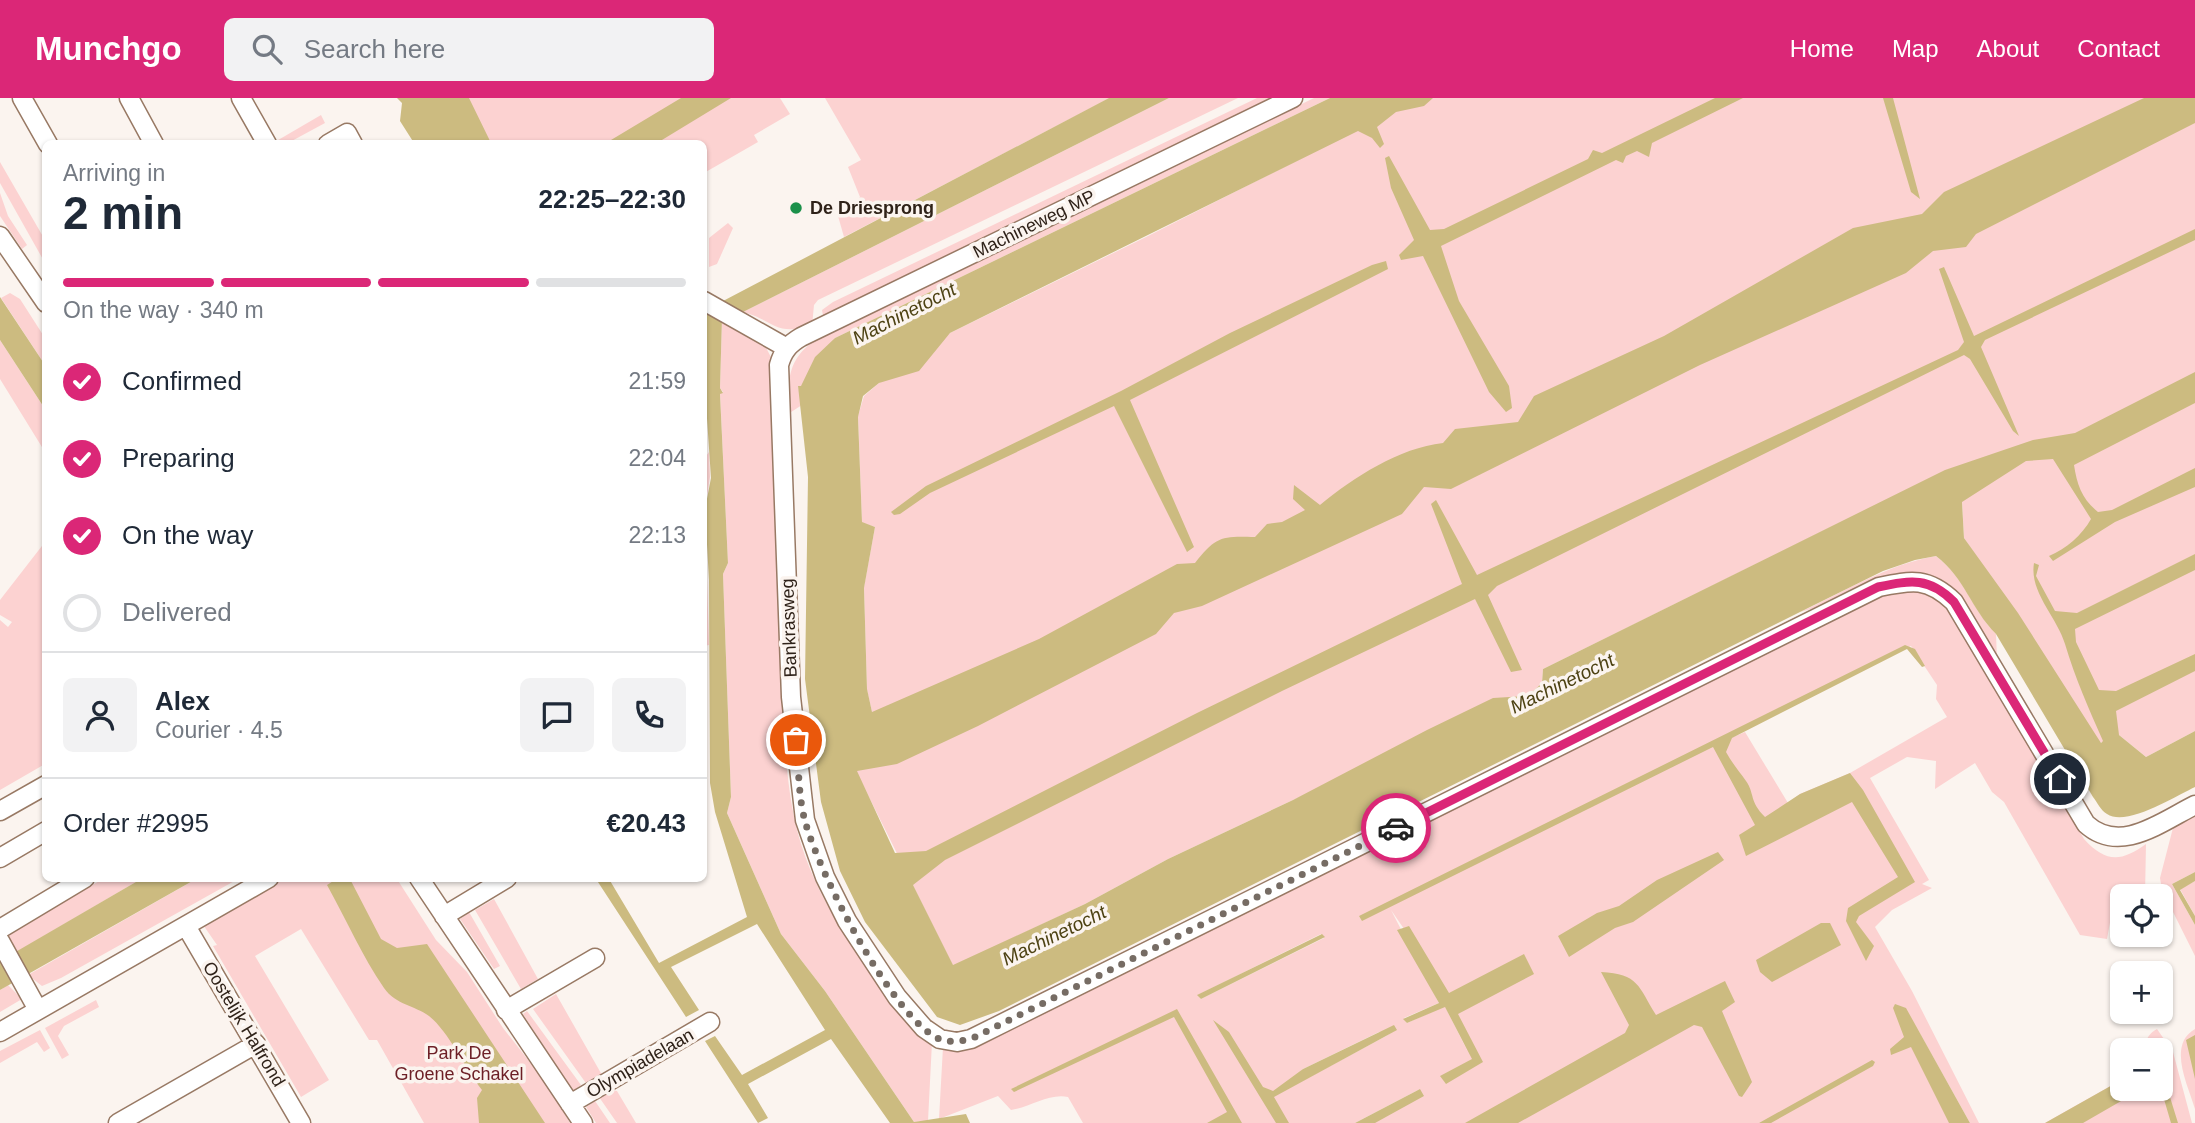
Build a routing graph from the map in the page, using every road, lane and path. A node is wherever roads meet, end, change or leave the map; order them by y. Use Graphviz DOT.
graph roads {
  1 [pos="22,98"];
  2 [pos="129,98"];
  3 [pos="241,98"];
  4 [pos="1293,98"];
  5 [pos="46,140"];
  6 [pos="152,140"];
  7 [pos="265,140"];
  8 [pos="335,140"];
  9 [pos="351,140"];
  10 [pos="0,236"];
  11 [pos="42,297"];
  12 [pos="707,303"];
  13 [pos="787,348"];
  14 [pos="42,787"];
  15 [pos="2195,805"];
  16 [pos="0,811"];
  17 [pos="42,833"];
  18 [pos="0,858"];
  19 [pos="78,882"];
  20 [pos="262,882"];
  21 [pos="422,882"];
  22 [pos="500,882"];
  23 [pos="444,916"];
  24 [pos="186,926"];
  25 [pos="0,929"];
  26 [pos="4,948"];
  27 [pos="595,958"];
  28 [pos="38,1010"];
  29 [pos="506,1010"];
  30 [pos="710,1022"];
  31 [pos="0,1032"];
  32 [pos="257,1044"];
  33 [pos="570,1104"];
  34 [pos="118,1123"];
  35 [pos="301,1123"];
  36 [pos="583,1123"];
  1 -- 5 [label="street"];
  2 -- 6 [label="street"];
  3 -- 7 [label="street"];
  4 -- 13 [label="street, Machineweg MP"];
  8 -- 9 [label="street"];
  10 -- 11 [label="street"];
  12 -- 13 [label="street"];
  13 -- 15 [label="street, Bankrasweg"];
  14 -- 16 [label="street"];
  17 -- 18 [label="street"];
  19 -- 25 [label="street"];
  20 -- 24 [label="street"];
  21 -- 23 [label="street, Olympiadelaan"];
  22 -- 23 [label="street"];
  23 -- 29 [label="street, Olympiadelaan"];
  24 -- 28 [label="street"];
  24 -- 32 [label="street, Oostelijk Halfrond"];
  26 -- 28 [label="street"];
  27 -- 29 [label="street"];
  28 -- 31 [label="street"];
  29 -- 33 [label="street, Olympiadelaan"];
  30 -- 33 [label="street, Olympiadelaan"];
  32 -- 34 [label="street"];
  32 -- 35 [label="street, Oostelijk Halfrond"];
  33 -- 36 [label="street, Olympiadelaan"];
}
